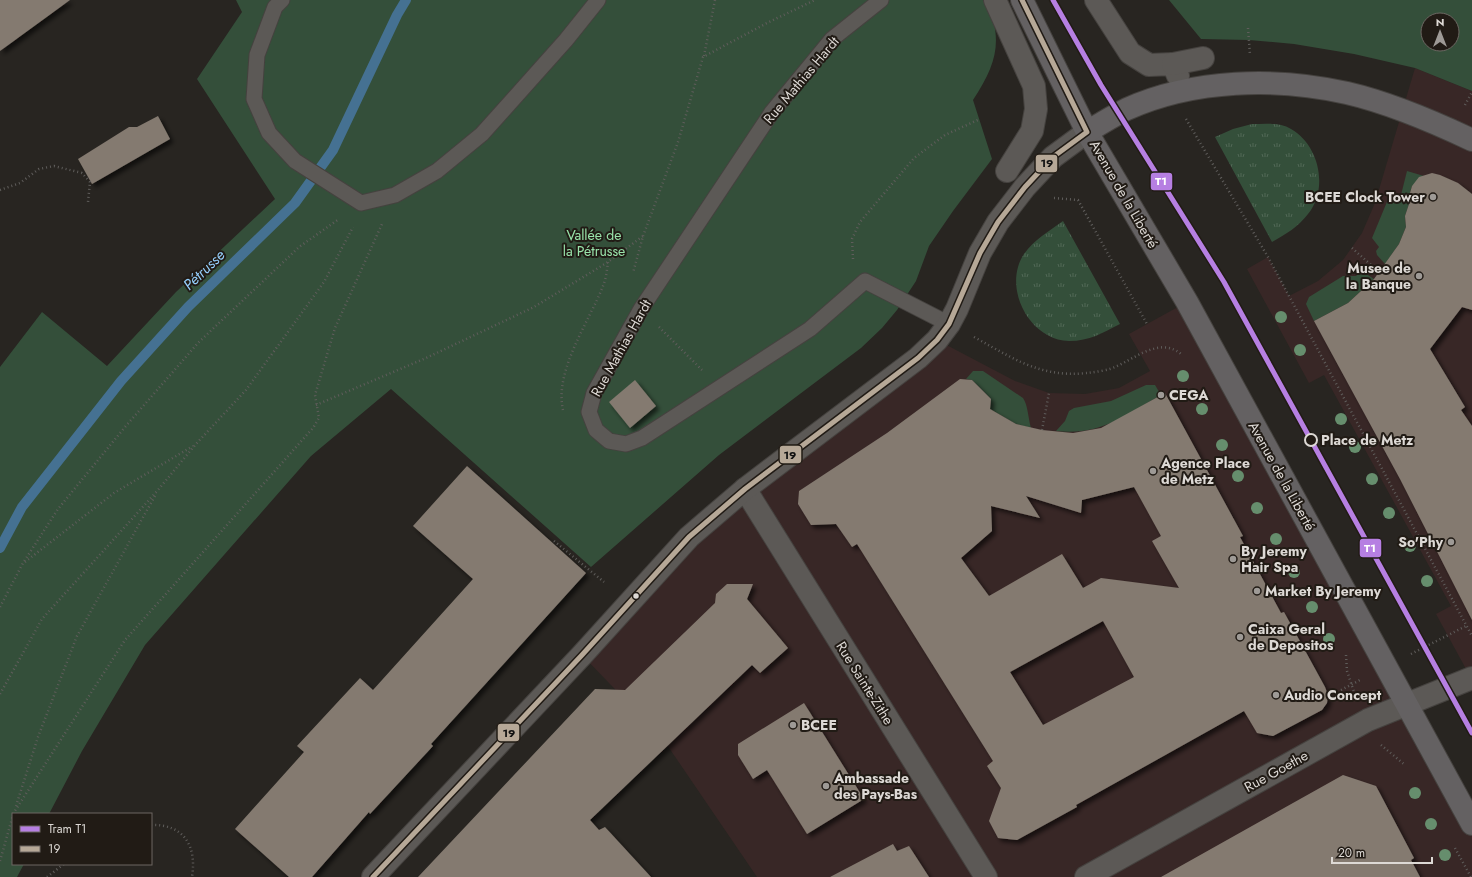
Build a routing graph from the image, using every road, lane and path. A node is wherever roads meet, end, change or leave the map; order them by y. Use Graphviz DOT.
graph roads {
  1 [pos="282,0"];
  2 [pos="598,0"];
  3 [pos="715,0"];
  4 [pos="815,0"];
  5 [pos="881,0"];
  6 [pos="995,0"];
  7 [pos="1022,0"];
  8 [pos="1096,0"];
  9 [pos="1248,28"];
  10 [pos="704,57"];
  11 [pos="1250,57"];
  12 [pos="1203,58"];
  13 [pos="1472,92"];
  14 [pos="1466,105"];
  15 [pos="1183,114"];
  16 [pos="980,119"];
  17 [pos="1087,132"];
  18 [pos="1472,140"];
  19 [pos="1007,171"];
  20 [pos="0,190"];
  21 [pos="395,194"];
  22 [pos="1051,198"];
  23 [pos="88,202"];
  24 [pos="361,203"];
  25 [pos="643,236"];
  26 [pos="1352,248"];
  27 [pos="608,262"];
  28 [pos="1379,272"];
  29 [pos="632,278"];
  30 [pos="865,280"];
  31 [pos="642,309"];
  32 [pos="1147,324"];
  33 [pos="943,332"];
  34 [pos="1177,350"];
  35 [pos="719,387"];
  36 [pos="1049,393"];
  37 [pos="316,405"];
  38 [pos="596,430"];
  39 [pos="1042,430"];
  40 [pos="196,444"];
  41 [pos="745,489"];
  42 [pos="158,490"];
  43 [pos="554,541"];
  44 [pos="23,563"];
  45 [pos="604,582"];
  46 [pos="0,607"];
  47 [pos="1472,636"];
  48 [pos="1472,678"];
  49 [pos="0,694"];
  50 [pos="1407,705"];
  51 [pos="1449,782"];
  52 [pos="1472,804"];
  53 [pos="15,810"];
  54 [pos="14,813"];
  55 [pos="12,819"];
  56 [pos="1472,824"];
  57 [pos="152,825"];
  58 [pos="0,861"];
  59 [pos="63,865"];
  60 [pos="47,877"];
  61 [pos="192,877"];
  62 [pos="373,877"];
  63 [pos="986,877"];
  64 [pos="1086,877"];
  1 -- 24 [label="lane"];
  2 -- 21 [label="lane"];
  3 -- 10 [label="path"];
  4 -- 10 [label="path"];
  5 -- 31 [label="lane, Rue Mathias Hardt"];
  6 -- 19 [label="street"];
  7 -- 17 [label="main road, Avenue de la Liberté"];
  8 -- 12 [label="street"];
  9 -- 11 [label="path"];
  10 -- 25 [label="path"];
  13 -- 14 [label="path"];
  15 -- 47 [label="path"];
  16 -- 30 [label="path"];
  17 -- 18 [label="main road"];
  17 -- 33 [label="street"];
  17 -- 50 [label="main road, Avenue de la Liberté"];
  20 -- 23 [label="path"];
  21 -- 24 [label="lane"];
  21 -- 37 [label="path"];
  22 -- 32 [label="path"];
  24 -- 40 [label="path"];
  24 -- 44 [label="path"];
  25 -- 27 [label="path"];
  25 -- 29 [label="path"];
  26 -- 28 [label="path"];
  27 -- 37 [label="path"];
  27 -- 38 [label="path"];
  30 -- 33 [label="lane"];
  30 -- 35 [label="lane"];
  31 -- 35 [label="path"];
  31 -- 38 [label="lane, Rue Mathias Hardt"];
  33 -- 34 [label="path"];
  33 -- 41 [label="street"];
  35 -- 38 [label="lane"];
  36 -- 39 [label="path"];
  37 -- 53 [label="path"];
  40 -- 42 [label="path"];
  40 -- 44 [label="path"];
  41 -- 62 [label="street"];
  41 -- 63 [label="street, Rue Sainte-Zithe"];
  42 -- 49 [label="path"];
  42 -- 53 [label="path"];
  43 -- 45 [label="path"];
  44 -- 46 [label="path"];
  48 -- 50 [label="street, Rue Goethe"];
  50 -- 51 [label="main road, Avenue de la Liberté"];
  50 -- 64 [label="street, Rue Goethe"];
  51 -- 52 [label="street"];
  51 -- 56 [label="main road, Avenue de la Liberté"];
  53 -- 54 [label="path"];
  55 -- 58 [label="path"];
  57 -- 61 [label="path"];
  59 -- 60 [label="path"];
}
